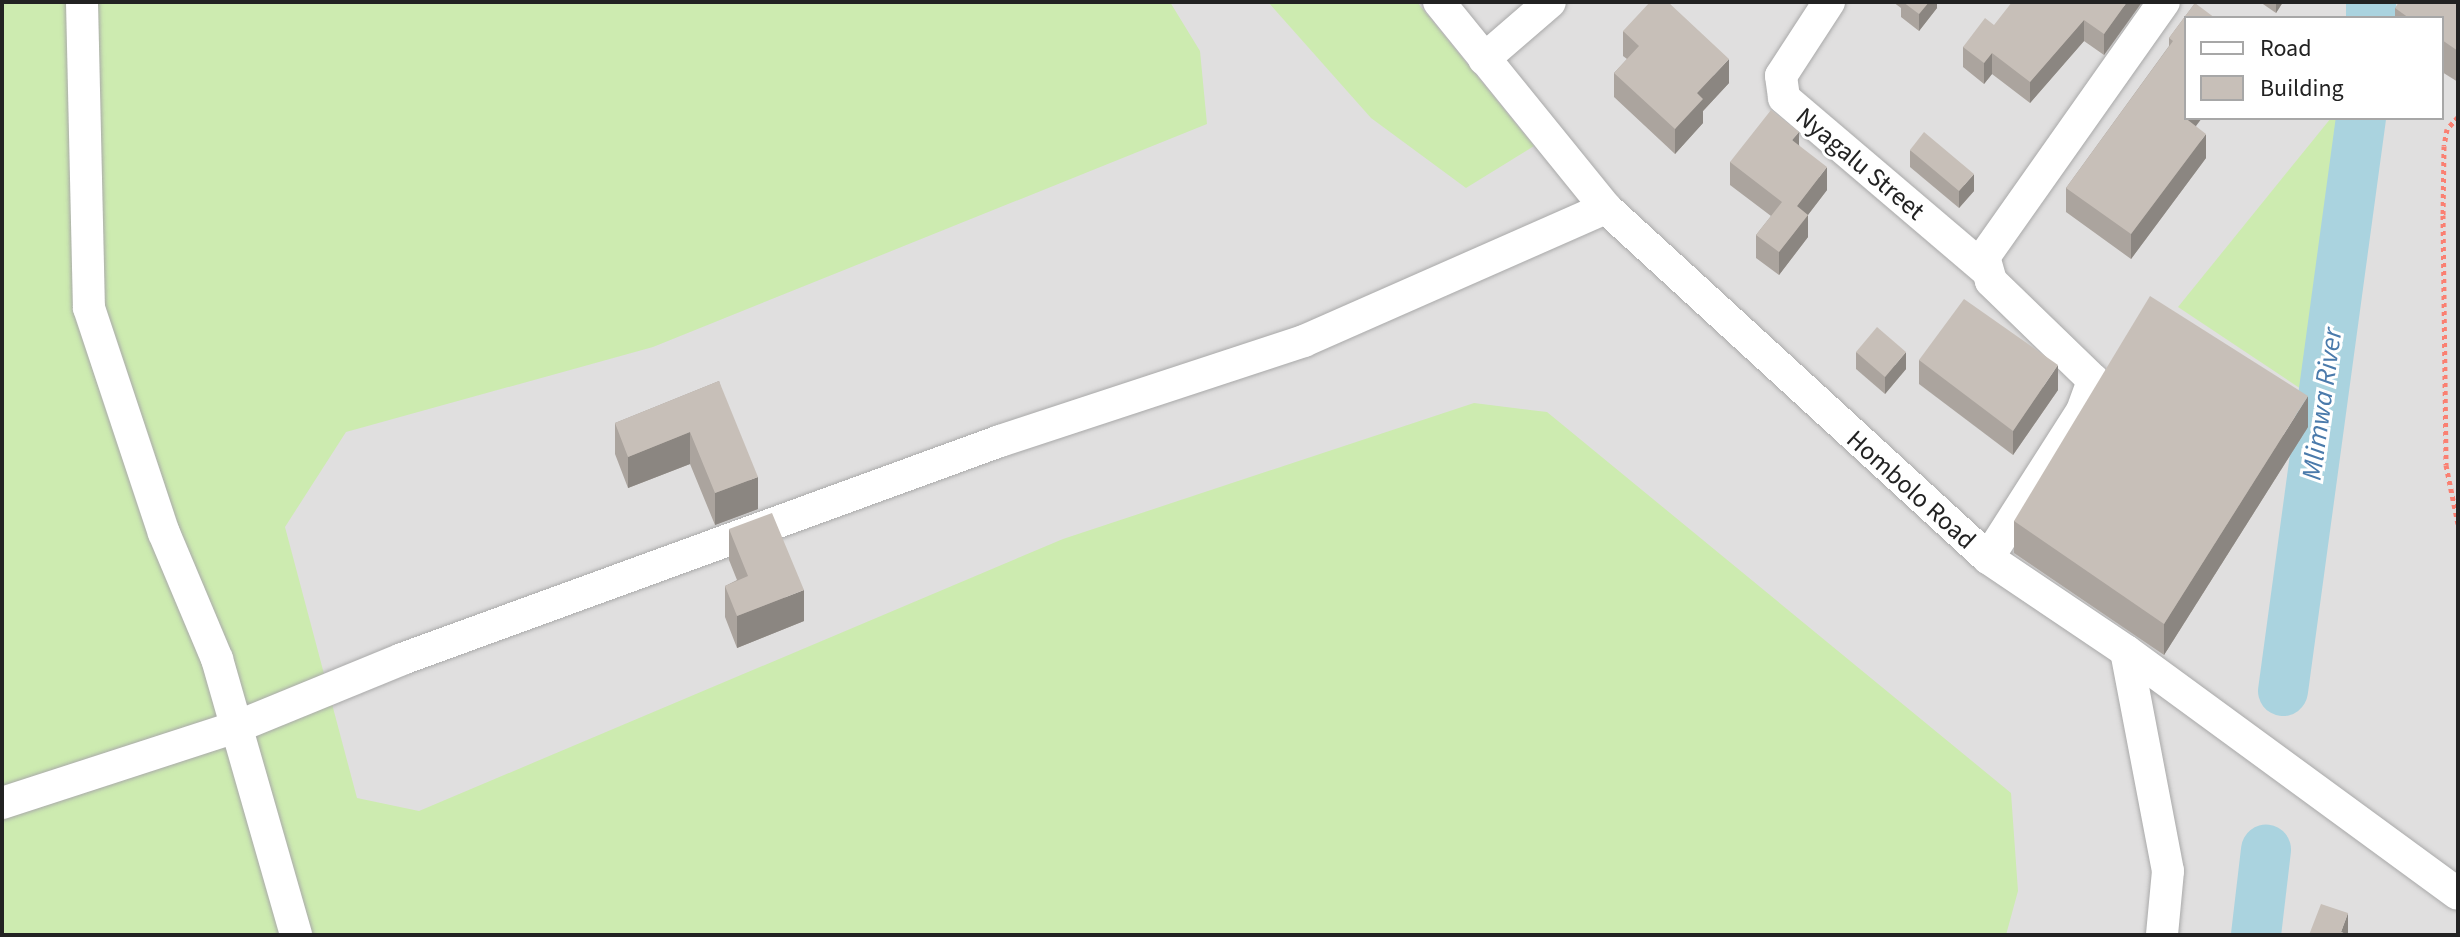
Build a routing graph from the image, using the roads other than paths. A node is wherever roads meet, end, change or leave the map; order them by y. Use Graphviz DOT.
graph roads {
  1 [pos="82,2"];
  2 [pos="1439,2"];
  3 [pos="1550,2"];
  4 [pos="1829,2"];
  5 [pos="2164,2"];
  6 [pos="1484,59"];
  7 [pos="1606,208"];
  8 [pos="1985,269"];
  9 [pos="1988,558"];
  10 [pos="2126,651"];
  11 [pos="239,726"];
  12 [pos="2,803"];
  13 [pos="2458,894"];
  14 [pos="296,935"];
  15 [pos="2162,935"];
  1 -- 11 [label="street"];
  2 -- 6 [label="street, Hombolo Road"];
  3 -- 6 [label="street"];
  4 -- 8 [label="street, Nyagalu Street"];
  5 -- 8 [label="street"];
  6 -- 7 [label="street, Hombolo Road"];
  7 -- 9 [label="street, Hombolo Road"];
  7 -- 11 [label="street"];
  8 -- 9 [label="street, Nyagalu Street"];
  9 -- 10 [label="street, Hombolo Road"];
  10 -- 13 [label="street, Hombolo Road"];
  10 -- 15 [label="street"];
  11 -- 12 [label="street"];
  11 -- 14 [label="street"];
}
